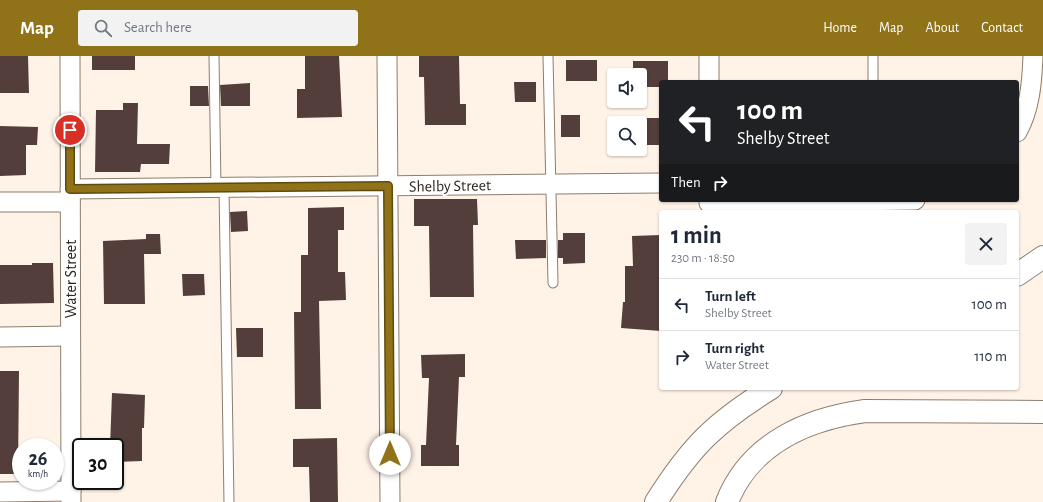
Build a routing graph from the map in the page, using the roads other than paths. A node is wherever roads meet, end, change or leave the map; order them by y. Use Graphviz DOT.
graph roads {
  1 [pos="70,56"];
  2 [pos="214,56"];
  3 [pos="387,56"];
  4 [pos="548,56"];
  5 [pos="709,56"];
  6 [pos="873,56"];
  7 [pos="1033,56"];
  8 [pos="709,80"];
  9 [pos="873,80"];
  10 [pos="1019,128"];
  11 [pos="659,183"];
  12 [pos="551,184"];
  13 [pos="388,186"];
  14 [pos="220,188"];
  15 [pos="70,196"];
  16 [pos="0,202"];
  17 [pos="833,202"];
  18 [pos="709,205"];
  19 [pos="1043,257"];
  20 [pos="1019,274"];
  21 [pos="553,283"];
  22 [pos="0,336"];
  23 [pos="70,336"];
  24 [pos="768,390"];
  25 [pos="1008,412"];
  26 [pos="1043,412"];
  27 [pos="1043,421"];
  28 [pos="0,492"];
  29 [pos="71,497"];
  30 [pos="229,502"];
  31 [pos="390,502"];
  32 [pos="656,502"];
  33 [pos="727,502"];
  1 -- 15 [label="street, Water Street"];
  2 -- 14 [label="lane"];
  3 -- 13 [label="street"];
  4 -- 12 [label="lane"];
  5 -- 8 [label="street"];
  6 -- 9 [label="lane"];
  7 -- 10 [label="street"];
  11 -- 12 [label="street, Shelby Street"];
  12 -- 13 [label="street, Shelby Street"];
  12 -- 21 [label="lane"];
  13 -- 14 [label="street, Shelby Street"];
  13 -- 31 [label="street"];
  14 -- 15 [label="street, Shelby Street"];
  14 -- 30 [label="lane"];
  15 -- 16 [label="street, Shelby Street"];
  15 -- 23 [label="street, Water Street"];
  17 -- 18 [label="street"];
  19 -- 20 [label="highway"];
  22 -- 23 [label="street"];
  23 -- 29 [label="street, Water Street"];
  24 -- 32 [label="highway"];
  25 -- 26 [label="highway"];
  25 -- 27 [label="highway"];
  25 -- 33 [label="highway"];
  28 -- 29 [label="street"];
}
